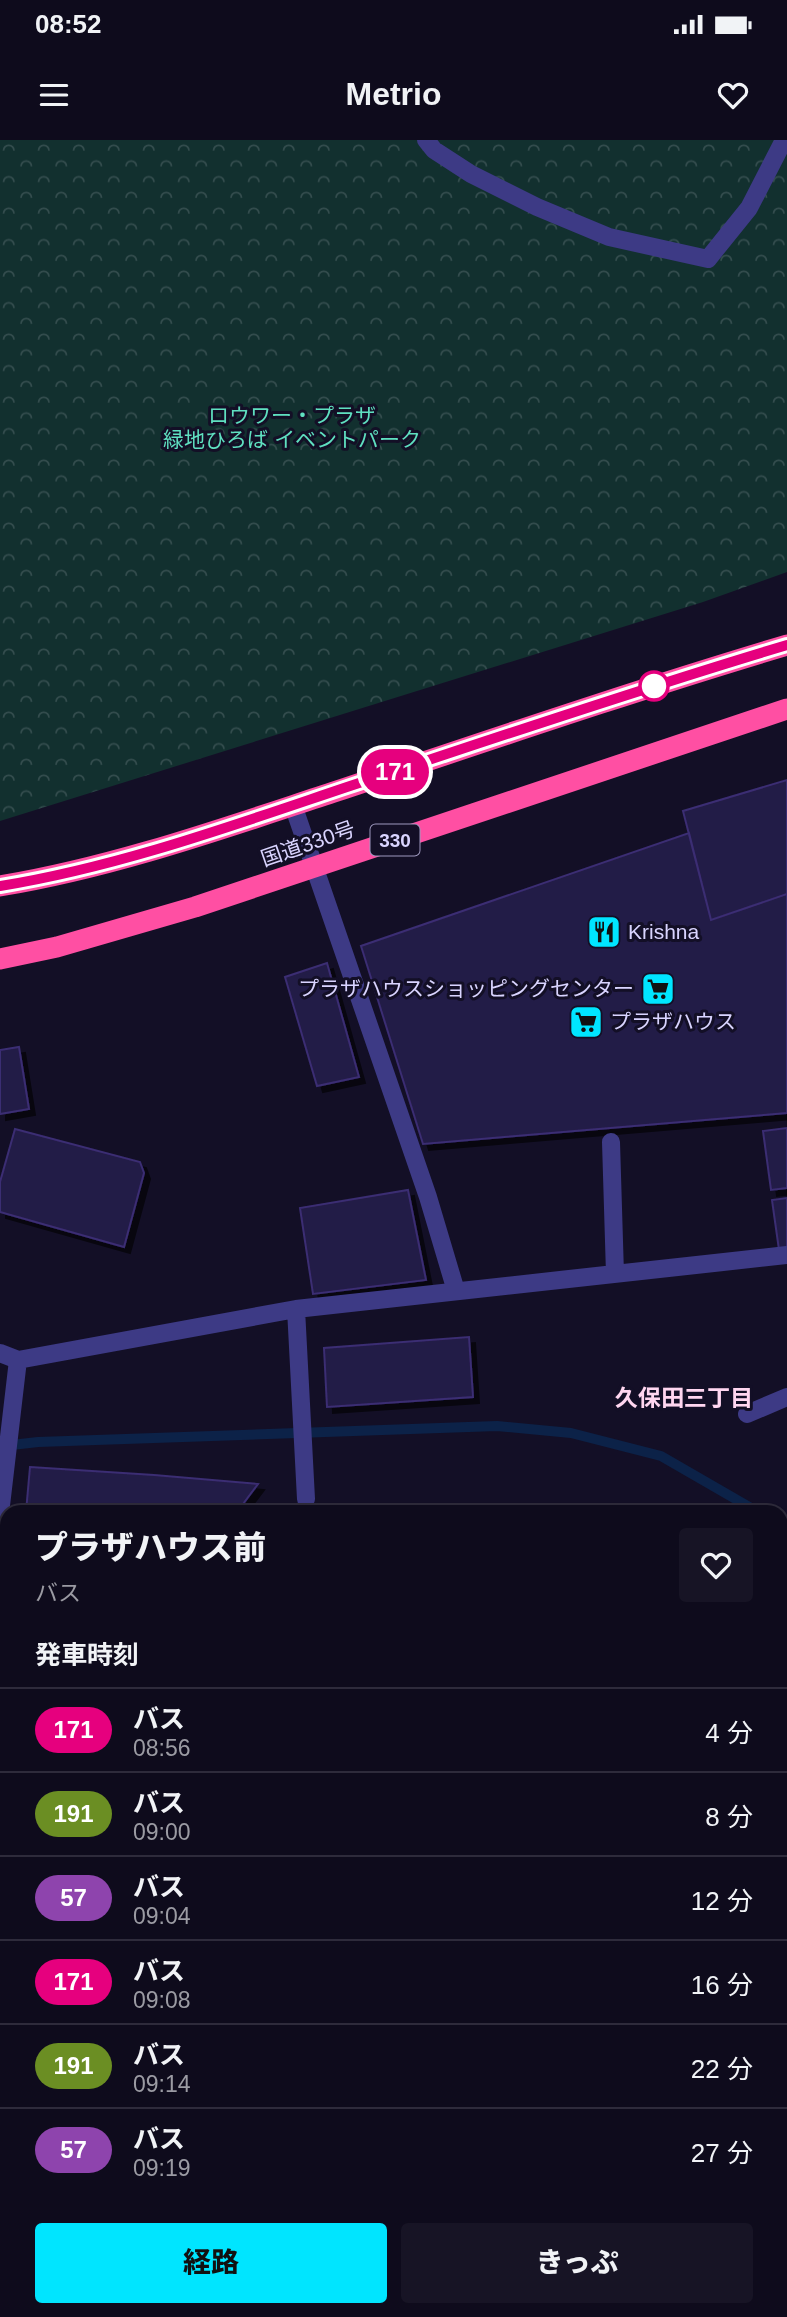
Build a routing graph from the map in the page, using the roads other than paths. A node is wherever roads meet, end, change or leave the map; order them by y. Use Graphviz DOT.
graph roads {
  1 [pos="426,140"];
  2 [pos="784,140"];
  3 [pos="787,645"];
  4 [pos="787,709"];
  5 [pos="293,806"];
  6 [pos="315,867"];
  7 [pos="0,886"];
  8 [pos="0,959"];
  9 [pos="611,1142"];
  10 [pos="787,1255"];
  11 [pos="615,1274"];
  12 [pos="456,1291"];
  13 [pos="296,1309"];
  14 [pos="0,1353"];
  15 [pos="18,1360"];
  16 [pos="787,1397"];
  17 [pos="747,1414"];
  18 [pos="306,1499"];
  19 [pos="1,1505"];
  1 -- 2 [label="street"];
  3 -- 5 [label="highway, 国道330号"];
  4 -- 6 [label="highway, 国道330号 / 330"];
  5 -- 6 [label="street"];
  5 -- 7 [label="highway, 国道330号"];
  6 -- 8 [label="highway, 国道330号 / 330"];
  6 -- 12 [label="street"];
  9 -- 11 [label="street"];
  10 -- 11 [label="street"];
  11 -- 12 [label="street"];
  12 -- 13 [label="street"];
  13 -- 15 [label="street"];
  13 -- 18 [label="street"];
  14 -- 15 [label="street"];
  15 -- 19 [label="street"];
  16 -- 17 [label="street"];
}
